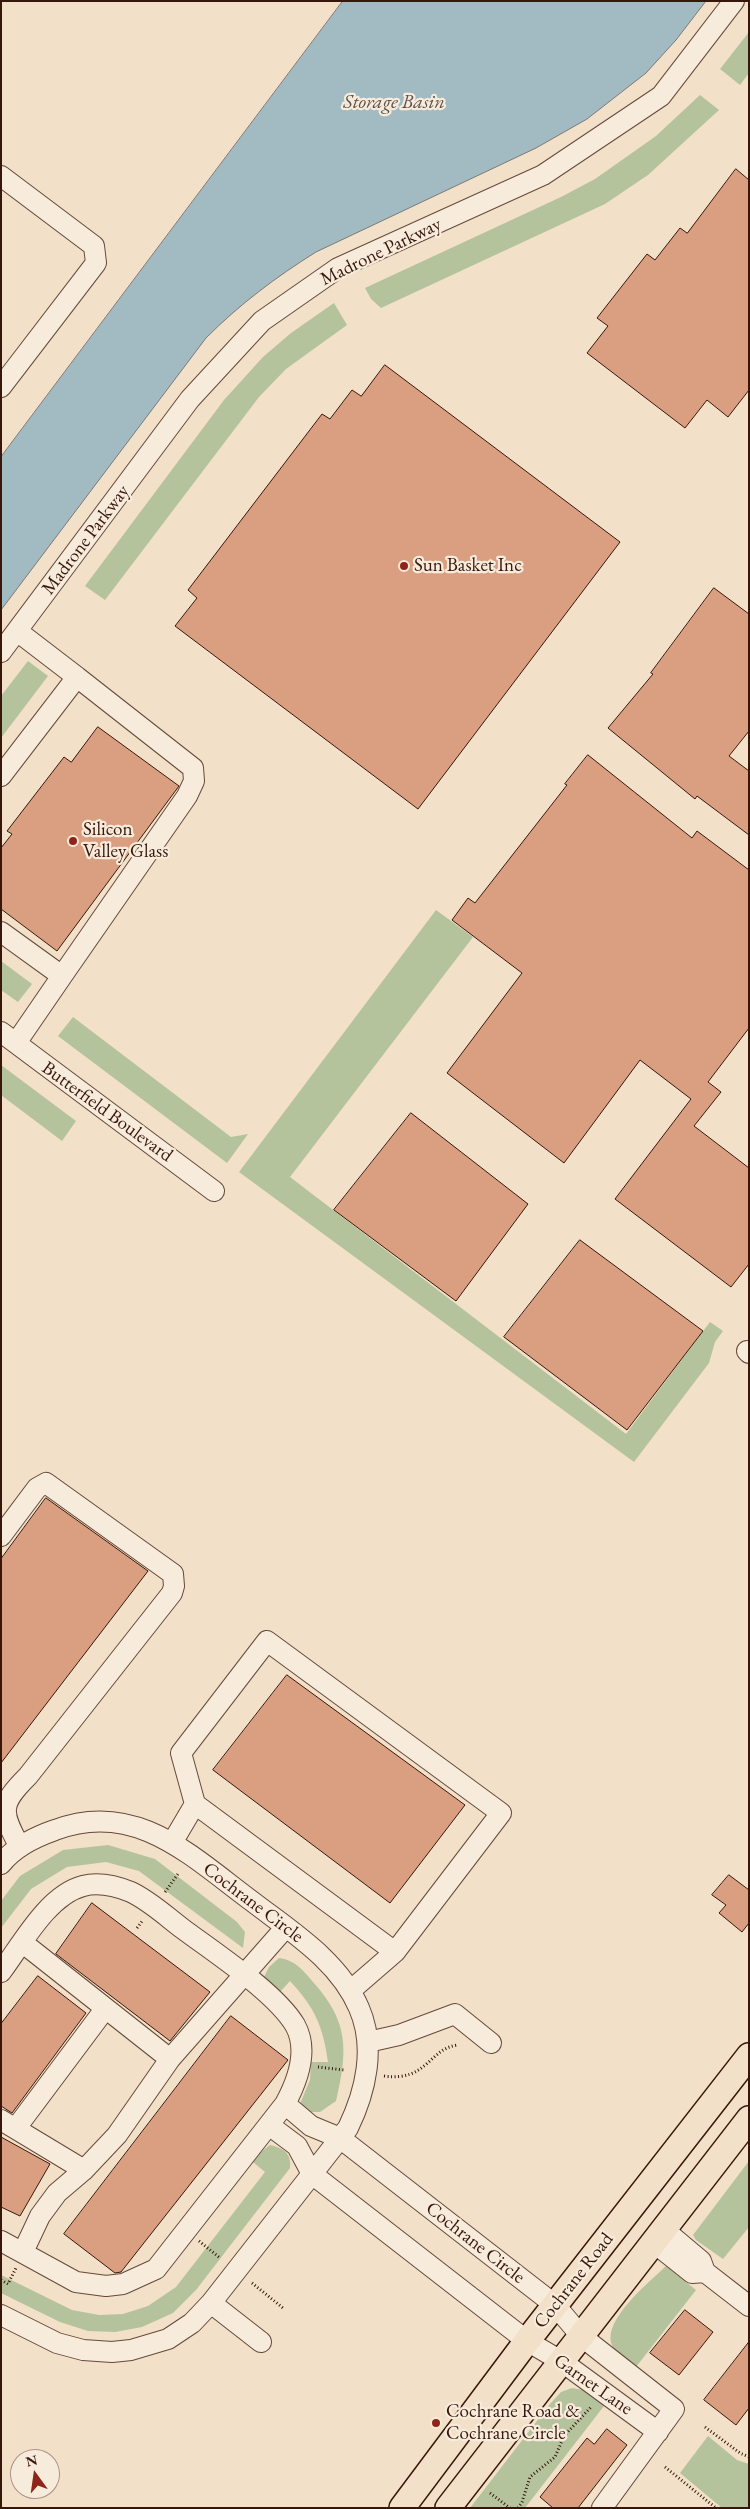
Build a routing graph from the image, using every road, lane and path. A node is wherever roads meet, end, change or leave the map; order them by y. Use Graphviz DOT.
graph roads {
  1 [pos="734,1"];
  2 [pos="1,176"];
  3 [pos="1,387"];
  4 [pos="17,631"];
  5 [pos="1,652"];
  6 [pos="77,677"];
  7 [pos="1,776"];
  8 [pos="1,932"];
  9 [pos="62,976"];
  10 [pos="9,1037"];
  11 [pos="214,1191"];
  12 [pos="1,1536"];
  13 [pos="195,1804"];
  14 [pos="3,1819"];
  15 [pos="172,1843"];
  16 [pos="20,1847"];
  17 [pos="1,1864"];
  18 [pos="178,1874"];
  19 [pos="163,1894"];
  20 [pos="286,1927"];
  21 [pos="23,1943"];
  22 [pos="395,1952"];
  23 [pos="1,1972"];
  24 [pos="244,1974"];
  25 [pos="350,1991"];
  26 [pos="105,2009"];
  27 [pos="368,2042"];
  28 [pos="492,2043"];
  29 [pos="458,2045"];
  30 [pos="749,2056"];
  31 [pos="170,2059"];
  32 [pos="310,2065"];
  33 [pos="344,2070"];
  34 [pos="384,2076"];
  35 [pos="285,2104"];
  36 [pos="749,2119"];
  37 [pos="8,2124"];
  38 [pos="269,2125"];
  39 [pos="340,2138"];
  40 [pos="84,2170"];
  41 [pos="312,2174"];
  42 [pos="658,2236"];
  43 [pos="1,2241"];
  44 [pos="205,2246"];
  45 [pos="21,2257"];
  46 [pos="220,2258"];
  47 [pos="1,2280"];
  48 [pos="252,2283"];
  49 [pos="211,2303"];
  50 [pos="555,2305"];
  51 [pos="749,2306"];
  52 [pos="283,2308"];
  53 [pos="1,2315"];
  54 [pos="581,2336"];
  55 [pos="527,2341"];
  56 [pos="261,2342"];
  57 [pos="561,2361"];
  58 [pos="593,2405"];
  59 [pos="705,2427"];
  60 [pos="658,2432"];
  61 [pos="749,2457"];
  62 [pos="665,2467"];
  63 [pos="490,2493"];
  64 [pos="604,2507"];
  65 [pos="402,2508"];
  66 [pos="448,2508"];
  67 [pos="510,2508"];
  68 [pos="518,2508"];
  69 [pos="716,2508"];
  1 -- 4 [label="street, Madrone Parkway"];
  2 -- 3 [label="street"];
  4 -- 5 [label="street, Madrone Parkway"];
  4 -- 6 [label="street"];
  6 -- 7 [label="street"];
  6 -- 9 [label="street"];
  8 -- 9 [label="street"];
  9 -- 10 [label="street"];
  10 -- 11 [label="street, Butterfield Boulevard"];
  12 -- 14 [label="street"];
  13 -- 15 [label="street"];
  13 -- 22 [label="street"];
  13 -- 22 [label="street"];
  14 -- 16 [label="street"];
  15 -- 16 [label="street, Cochrane Circle"];
  15 -- 20 [label="street, Cochrane Circle"];
  16 -- 17 [label="street, Cochrane Circle"];
  18 -- 19 [label="path"];
  20 -- 24 [label="street"];
  20 -- 25 [label="street, Cochrane Circle"];
  21 -- 23 [label="street"];
  21 -- 24 [label="street"];
  21 -- 26 [label="street"];
  22 -- 25 [label="street"];
  24 -- 31 [label="street"];
  24 -- 35 [label="street"];
  25 -- 27 [label="street, Cochrane Circle"];
  26 -- 31 [label="street"];
  26 -- 37 [label="street"];
  27 -- 28 [label="street"];
  27 -- 39 [label="street, Cochrane Circle"];
  29 -- 34 [label="path"];
  30 -- 50 [label="main road, Cochrane Road"];
  31 -- 40 [label="street"];
  32 -- 33 [label="path"];
  35 -- 38 [label="street"];
  35 -- 39 [label="street"];
  36 -- 42 [label="main road, Cochrane Road"];
  37 -- 40 [label="street"];
  38 -- 41 [label="street"];
  38 -- 45 [label="street"];
  39 -- 41 [label="street, Cochrane Circle"];
  39 -- 50 [label="street, Cochrane Circle"];
  40 -- 45 [label="street"];
  41 -- 49 [label="street, Cochrane Circle"];
  41 -- 55 [label="street"];
  42 -- 51 [label="street"];
  42 -- 54 [label="main road, Cochrane Road"];
  43 -- 45 [label="street"];
  44 -- 46 [label="path"];
  45 -- 47 [label="path"];
  48 -- 52 [label="path"];
  49 -- 53 [label="street, Cochrane Circle"];
  49 -- 56 [label="street"];
  50 -- 54 [label="street, Cochrane Circle"];
  50 -- 55 [label="main road, Cochrane Road"];
  54 -- 57 [label="main road, Cochrane Road"];
  54 -- 60 [label="street, Garnet Lane"];
  55 -- 57 [label="street, Garnet Lane"];
  55 -- 65 [label="main road, Cochrane Road"];
  57 -- 60 [label="street, Garnet Lane"];
  57 -- 66 [label="main road, Cochrane Road"];
  58 -- 68 [label="path"];
  59 -- 61 [label="path"];
  60 -- 64 [label="street, Garnet Lane"];
  62 -- 69 [label="path"];
  63 -- 67 [label="path"];
}
